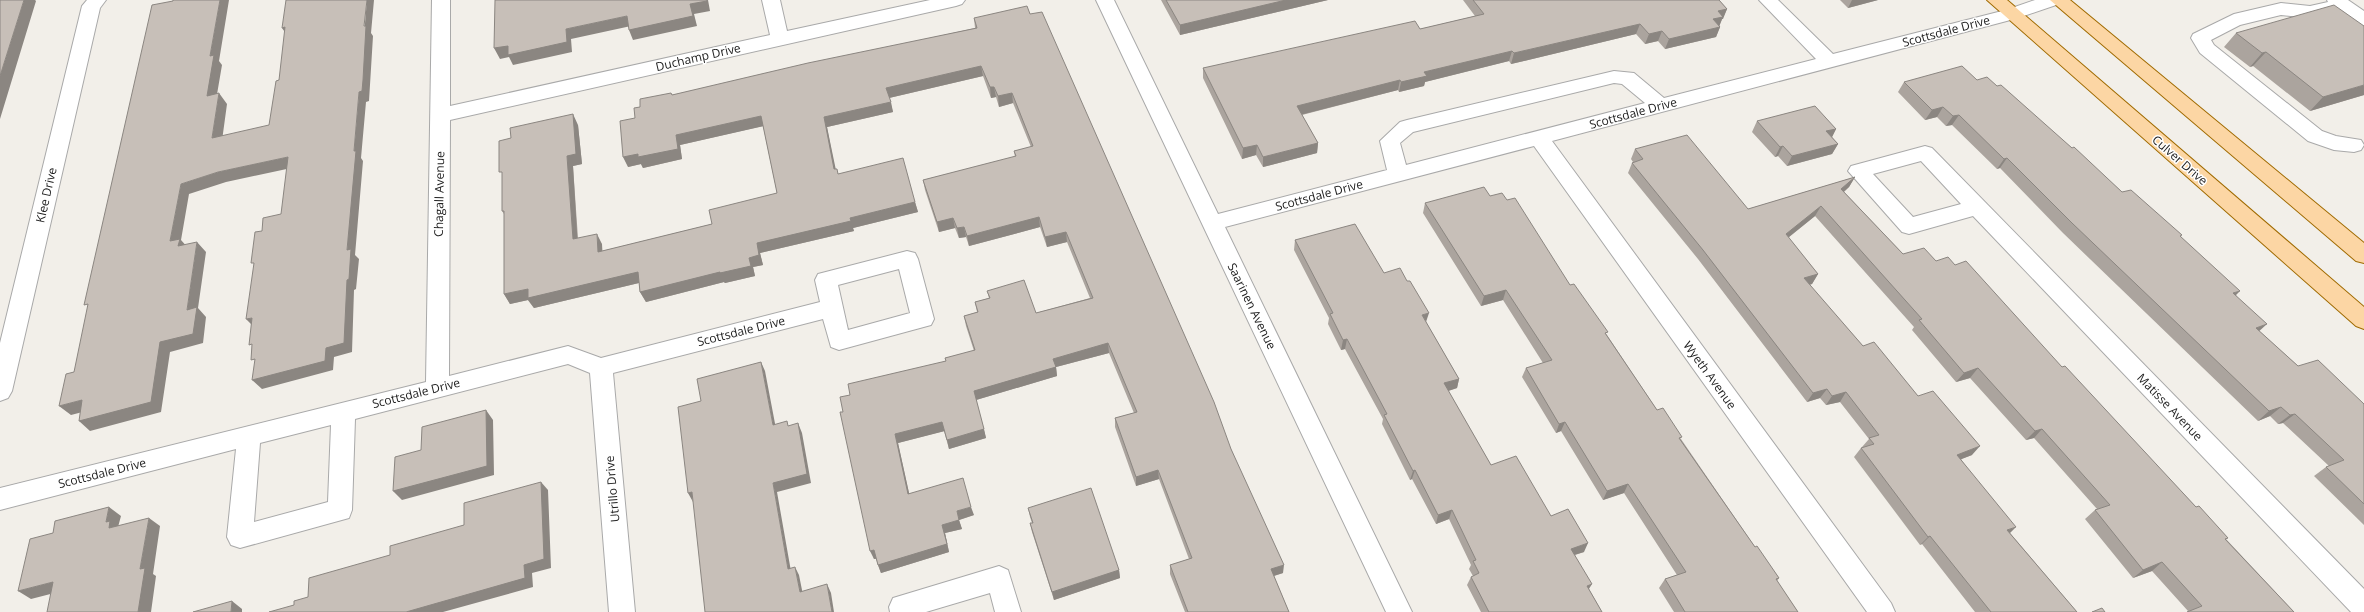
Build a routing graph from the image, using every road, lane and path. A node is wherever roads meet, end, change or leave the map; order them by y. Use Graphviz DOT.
graph roads {
  1 [pos="96,0"];
  2 [pos="441,0"];
  3 [pos="771,0"];
  4 [pos="956,0"];
  5 [pos="1105,0"];
  6 [pos="1768,0"];
  7 [pos="1996,0"];
  8 [pos="2053,0"];
  9 [pos="2059,0"];
  10 [pos="2339,2"];
  11 [pos="2012,14"];
  12 [pos="2364,20"];
  13 [pos="780,38"];
  14 [pos="1828,62"];
  15 [pos="1660,106"];
  16 [pos="440,116"];
  17 [pos="1538,137"];
  18 [pos="2354,145"];
  19 [pos="1398,174"];
  20 [pos="1977,207"];
  21 [pos="1212,223"];
  22 [pos="2364,254"];
  23 [pos="832,308"];
  24 [pos="2364,320"];
  25 [pos="601,367"];
  26 [pos="437,388"];
  27 [pos="0,391"];
  28 [pos="343,412"];
  29 [pos="249,436"];
  30 [pos="0,499"];
  31 [pos="2364,607"];
  32 [pos="622,612"];
  33 [pos="903,612"];
  34 [pos="1008,612"];
  35 [pos="1400,612"];
  36 [pos="1882,612"];
  1 -- 27 [label="street, Klee Drive"];
  2 -- 16 [label="street, Chagall Avenue"];
  3 -- 13 [label="street"];
  4 -- 13 [label="street, Duchamp Drive"];
  5 -- 21 [label="street, Saarinen Avenue"];
  6 -- 14 [label="street"];
  7 -- 11 [label="main road, Culver Drive"];
  8 -- 11 [label="street, Scottsdale Drive"];
  9 -- 22 [label="main road"];
  10 -- 12 [label="street"];
  10 -- 18 [label="street"];
  11 -- 14 [label="street, Scottsdale Drive"];
  11 -- 24 [label="main road, Culver Drive"];
  13 -- 16 [label="street, Duchamp Drive"];
  14 -- 15 [label="street, Scottsdale Drive"];
  15 -- 17 [label="street, Scottsdale Drive"];
  15 -- 19 [label="street"];
  16 -- 26 [label="street, Chagall Avenue"];
  17 -- 19 [label="street, Scottsdale Drive"];
  17 -- 36 [label="street, Wyeth Avenue"];
  19 -- 21 [label="street, Scottsdale Drive"];
  20 -- 20 [label="street, Matisse Avenue"];
  20 -- 31 [label="street, Matisse Avenue"];
  21 -- 35 [label="street, Saarinen Avenue"];
  23 -- 23 [label="street"];
  23 -- 25 [label="street, Scottsdale Drive"];
  25 -- 26 [label="street, Scottsdale Drive"];
  25 -- 32 [label="street, Utrillo Drive"];
  26 -- 28 [label="street, Scottsdale Drive"];
  28 -- 29 [label="street, Scottsdale Drive"];
  28 -- 29 [label="street"];
  29 -- 30 [label="street, Scottsdale Drive"];
  33 -- 34 [label="street"];
}
